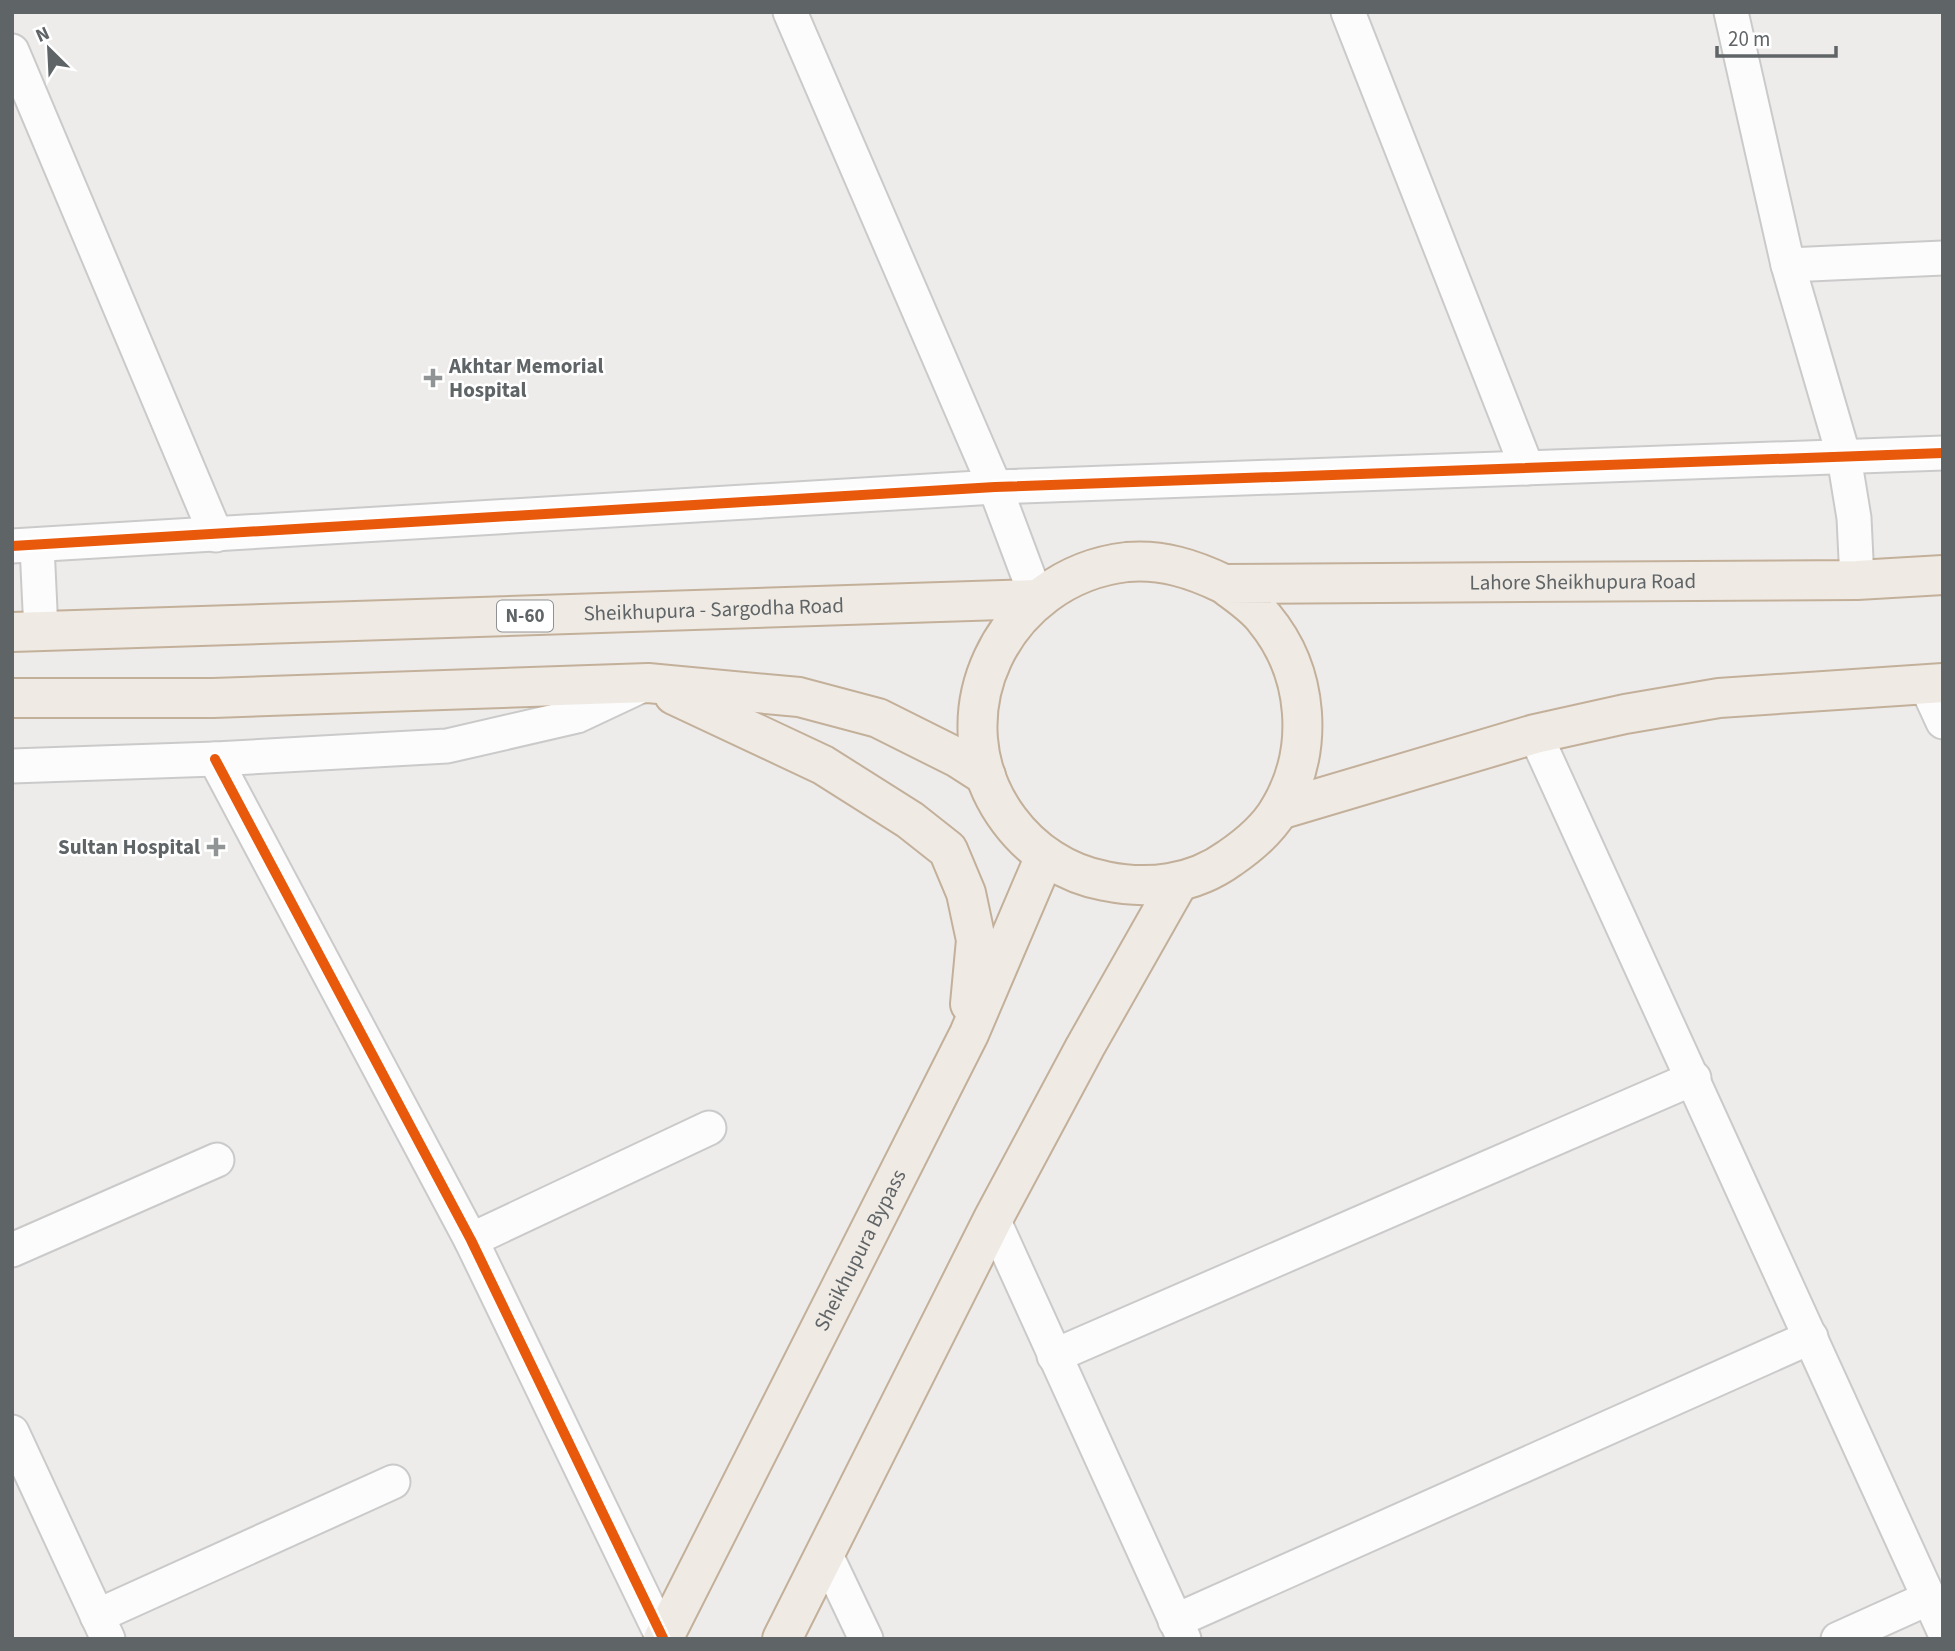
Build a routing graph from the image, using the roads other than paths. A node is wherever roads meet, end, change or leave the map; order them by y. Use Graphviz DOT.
graph roads {
  1 [pos="790,12"];
  2 [pos="1348,12"];
  3 [pos="1731,12"];
  4 [pos="12,51"];
  5 [pos="1943,258"];
  6 [pos="1788,265"];
  7 [pos="1943,453"];
  8 [pos="1844,457"];
  9 [pos="1527,468"];
  10 [pos="995,486"];
  11 [pos="216,535"];
  12 [pos="25,546"];
  13 [pos="1943,575"];
  14 [pos="1857,580"];
  15 [pos="1224,584"];
  16 [pos="1037,599"];
  17 [pos="27,632"];
  18 [pos="649,682"];
  19 [pos="1934,683"];
  20 [pos="12,698"];
  21 [pos="1943,722"];
  22 [pos="1535,734"];
  23 [pos="215,759"];
  24 [pos="12,766"];
  25 [pos="986,776"];
  26 [pos="1279,810"];
  27 [pos="1045,856"];
  28 [pos="1178,883"];
  29 [pos="969,1034"];
  30 [pos="1693,1078"];
  31 [pos="709,1128"];
  32 [pos="217,1160"];
  33 [pos="993,1219"];
  34 [pos="471,1240"];
  35 [pos="12,1250"];
  36 [pos="1811,1337"];
  37 [pos="1054,1356"];
  38 [pos="12,1432"];
  39 [pos="393,1482"];
  40 [pos="826,1555"];
  41 [pos="1929,1598"];
  42 [pos="103,1627"];
  43 [pos="1943,1629"];
  44 [pos="1180,1630"];
  45 [pos="663,1638"];
  46 [pos="782,1639"];
  47 [pos="866,1639"];
  48 [pos="1838,1639"];
  1 -- 10 [label="street"];
  2 -- 9 [label="street"];
  3 -- 6 [label="street"];
  4 -- 11 [label="street"];
  5 -- 6 [label="street"];
  6 -- 8 [label="street"];
  7 -- 8 [label="street"];
  8 -- 9 [label="street"];
  8 -- 14 [label="street"];
  9 -- 10 [label="street"];
  10 -- 11 [label="street"];
  10 -- 16 [label="street"];
  11 -- 12 [label="street"];
  12 -- 17 [label="street"];
  13 -- 14 [label="highway, Lahore Sheikhupura Road"];
  14 -- 15 [label="highway, Lahore Sheikhupura Road"];
  15 -- 16 [label="highway"];
  15 -- 26 [label="highway"];
  16 -- 17 [label="highway, Sheikhupura - Sargodha Road / N-60"];
  16 -- 25 [label="highway"];
  18 -- 20 [label="highway"];
  18 -- 23 [label="street"];
  18 -- 25 [label="highway"];
  18 -- 29 [label="highway"];
  19 -- 21 [label="street"];
  19 -- 22 [label="highway"];
  22 -- 26 [label="highway"];
  22 -- 30 [label="street"];
  23 -- 24 [label="street"];
  23 -- 34 [label="street"];
  25 -- 27 [label="highway"];
  26 -- 28 [label="highway"];
  27 -- 28 [label="highway"];
  27 -- 29 [label="highway, Sheikhupura Bypass"];
  28 -- 33 [label="highway"];
  29 -- 45 [label="highway, Sheikhupura Bypass"];
  30 -- 36 [label="street"];
  30 -- 37 [label="street"];
  31 -- 34 [label="street"];
  32 -- 35 [label="street"];
  33 -- 37 [label="street"];
  33 -- 40 [label="highway"];
  34 -- 45 [label="street"];
  36 -- 41 [label="street"];
  36 -- 44 [label="street"];
  37 -- 44 [label="street"];
  38 -- 42 [label="street"];
  39 -- 42 [label="street"];
  40 -- 46 [label="highway"];
  40 -- 47 [label="street"];
  41 -- 43 [label="street"];
  41 -- 48 [label="street"];
}
